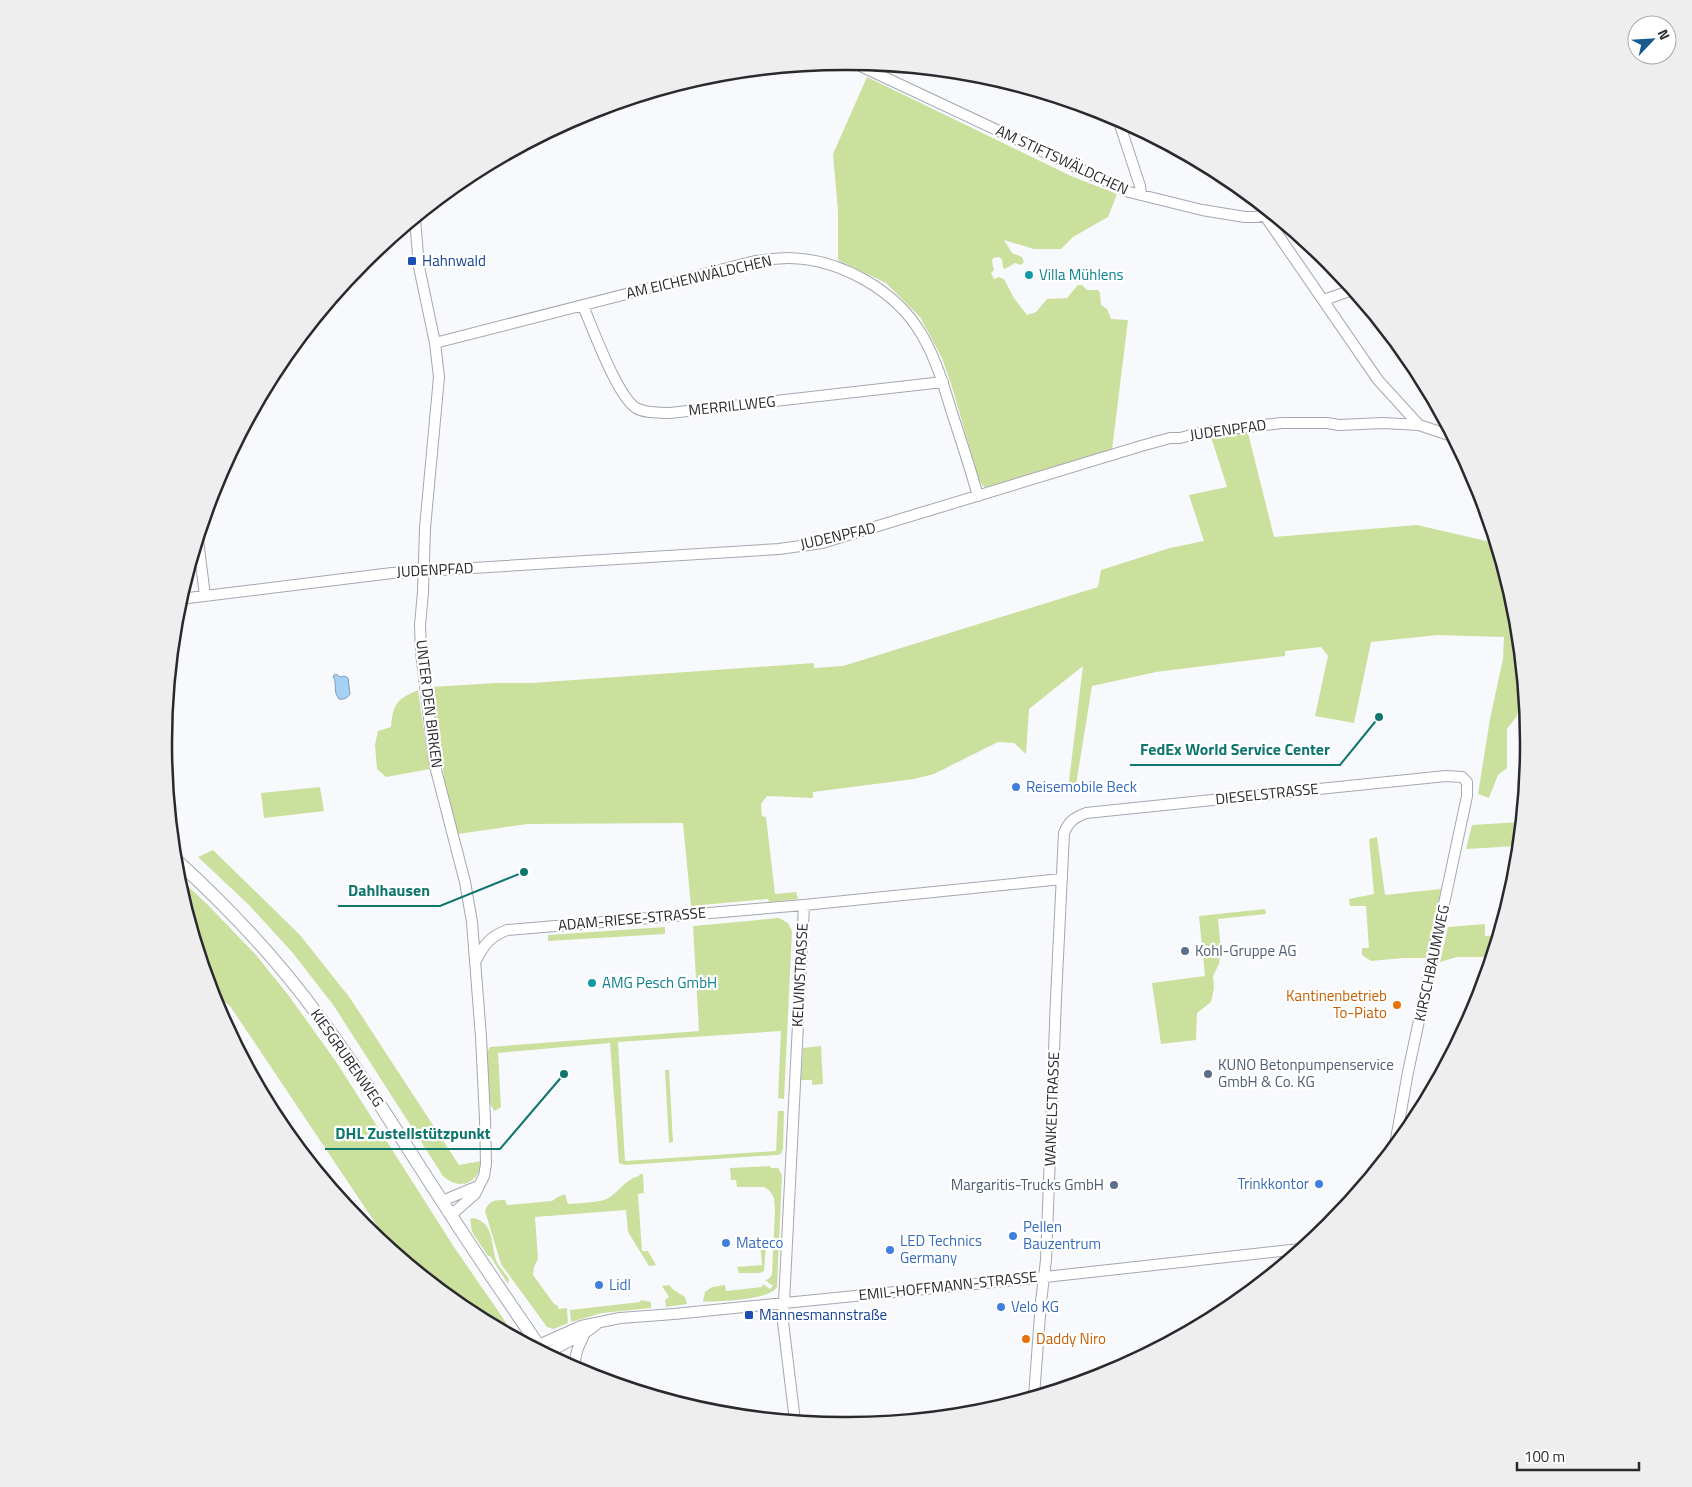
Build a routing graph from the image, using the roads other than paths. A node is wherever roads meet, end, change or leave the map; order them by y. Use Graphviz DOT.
graph roads {
  1 [pos="870,71"];
  2 [pos="1121,129"];
  3 [pos="1141,195"];
  4 [pos="1264,215"];
  5 [pos="1274,223"];
  6 [pos="416,226"];
  7 [pos="1346,292"];
  8 [pos="1324,300"];
  9 [pos="583,306"];
  10 [pos="435,344"];
  11 [pos="943,382"];
  12 [pos="1419,425"];
  13 [pos="1443,433"];
  14 [pos="978,496"];
  15 [pos="200,554"];
  16 [pos="424,572"];
  17 [pos="205,596"];
  18 [pos="188,598"];
  19 [pos="1467,782"];
  20 [pos="1068,823"];
  21 [pos="184,867"];
  22 [pos="1062,879"];
  23 [pos="804,905"];
  24 [pos="475,962"];
  25 [pos="1398,1129"];
  26 [pos="478,1186"];
  27 [pos="442,1201"];
  28 [pos="451,1216"];
  29 [pos="1290,1250"];
  30 [pos="1045,1277"];
  31 [pos="784,1303"];
  32 [pos="596,1324"];
  33 [pos="585,1333"];
  34 [pos="535,1341"];
  35 [pos="543,1345"];
  36 [pos="553,1350"];
  37 [pos="575,1360"];
  38 [pos="1034,1390"];
  39 [pos="794,1415"];
  1 -- 3 [label="street, AM STIFTSWÄLDCHEN"];
  2 -- 3 [label="street"];
  3 -- 4 [label="street, AM STIFTSWÄLDCHEN"];
  5 -- 8 [label="street, AM STIFTSWÄLDCHEN"];
  6 -- 10 [label="street, UNTER DEN BIRKEN"];
  7 -- 8 [label="street"];
  8 -- 12 [label="street, AM STIFTSWÄLDCHEN"];
  9 -- 10 [label="street, AM EICHENWÄLDCHEN"];
  9 -- 11 [label="street, AM EICHENWÄLDCHEN"];
  9 -- 11 [label="street, MERRILLWEG"];
  10 -- 16 [label="street, UNTER DEN BIRKEN"];
  11 -- 14 [label="street, AM EICHENWÄLDCHEN"];
  12 -- 13 [label="street, JUDENPFAD"];
  12 -- 14 [label="street, JUDENPFAD"];
  14 -- 16 [label="street, JUDENPFAD"];
  15 -- 17 [label="street"];
  16 -- 17 [label="street, JUDENPFAD"];
  16 -- 24 [label="street, UNTER DEN BIRKEN"];
  17 -- 18 [label="street, JUDENPFAD"];
  19 -- 20 [label="street, DIESELSTRASSE"];
  19 -- 25 [label="street, KIRSCHBAUMWEG"];
  20 -- 22 [label="street, WANKELSTRASSE"];
  21 -- 27 [label="main road, KIESGRUBENWEG"];
  22 -- 23 [label="street, KELVINSTRASSE"];
  22 -- 30 [label="street, WANKELSTRASSE"];
  23 -- 24 [label="street, ADAM-RIESE-STRASSE"];
  23 -- 31 [label="street, KELVINSTRASSE"];
  24 -- 26 [label="street, UNTER DEN BIRKEN"];
  26 -- 27 [label="street"];
  26 -- 28 [label="street, UNTER DEN BIRKEN"];
  27 -- 28 [label="main road, KIESGRUBENWEG"];
  28 -- 34 [label="main road, KIESGRUBENWEG"];
  29 -- 30 [label="street, EMIL-HOFFMANN-STRASSE"];
  30 -- 31 [label="street, EMIL-HOFFMANN-STRASSE"];
  30 -- 38 [label="street, WANKELSTRASSE"];
  31 -- 32 [label="street, EMIL-HOFFMANN-STRASSE"];
  31 -- 39 [label="street"];
  32 -- 33 [label="street, EMIL-HOFFMANN-STRASSE"];
  32 -- 35 [label="street, EMIL-HOFFMANN-STRASSE"];
  33 -- 36 [label="street, EMIL-HOFFMANN-STRASSE"];
  33 -- 37 [label="street"];
}
